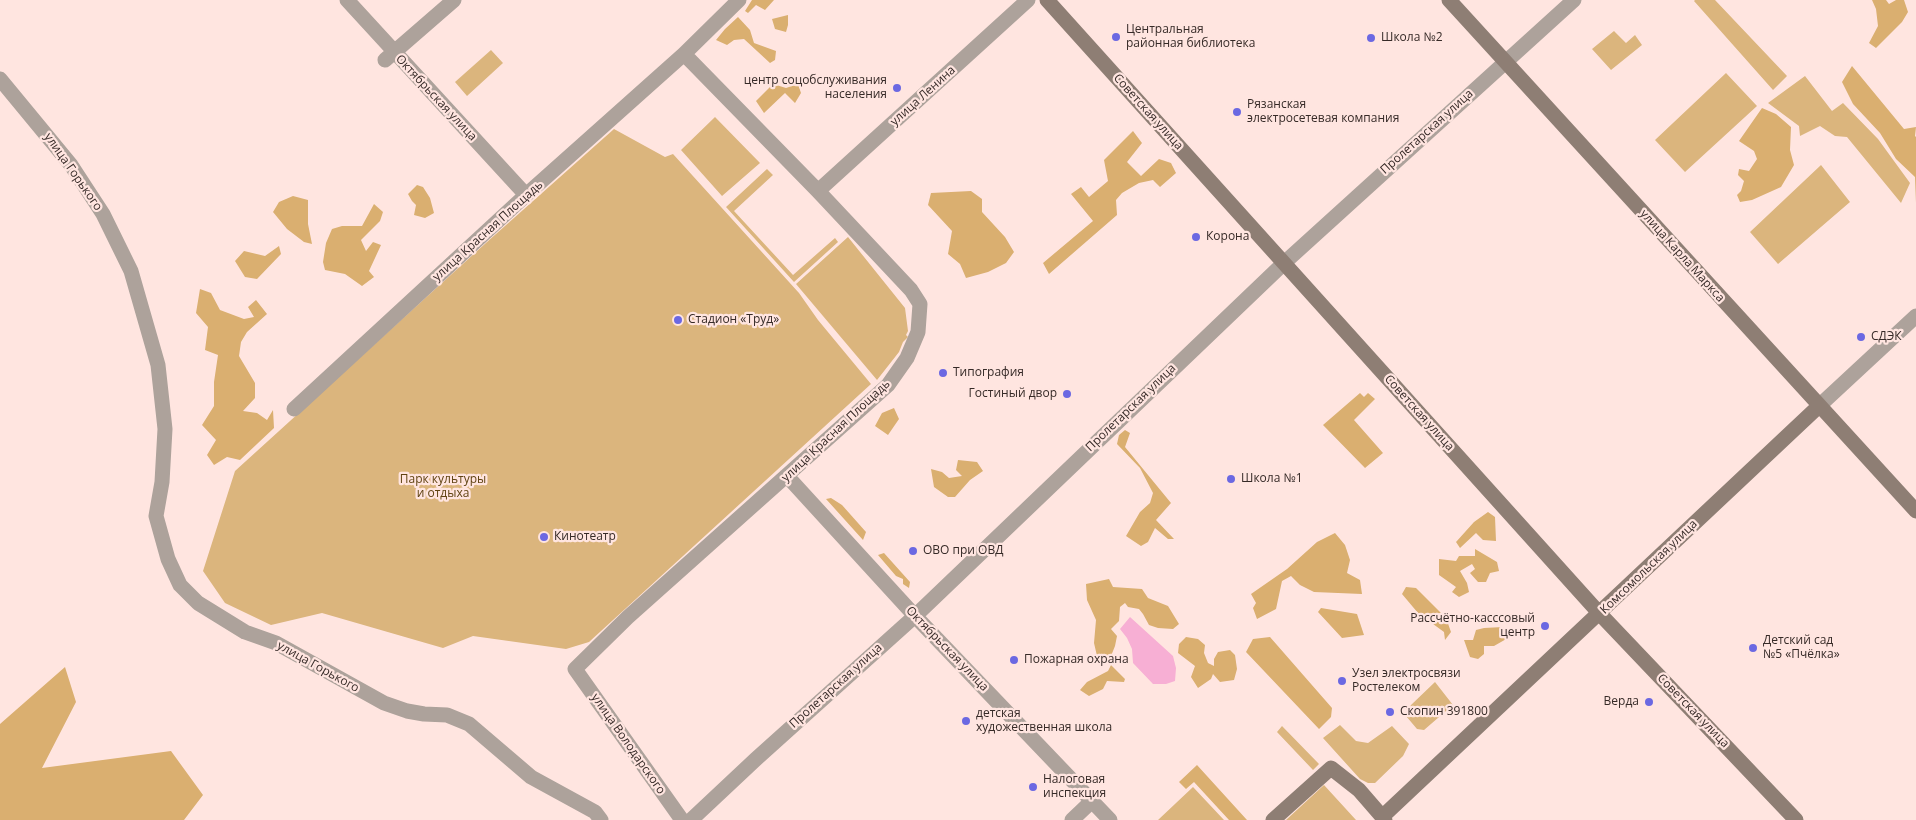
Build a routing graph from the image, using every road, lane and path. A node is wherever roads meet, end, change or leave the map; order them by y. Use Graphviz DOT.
graph roads {
  1 [pos="346,0"];
  2 [pos="454,0"];
  3 [pos="740,0"];
  4 [pos="1028,0"];
  5 [pos="1047,0"];
  6 [pos="1449,0"];
  7 [pos="1574,0"];
  8 [pos="684,54"];
  9 [pos="390,56"];
  10 [pos="1505,62"];
  11 [pos="0,79"];
  12 [pos="818,191"];
  13 [pos="526,196"];
  14 [pos="1284,263"];
  15 [pos="1916,316"];
  16 [pos="1819,406"];
  17 [pos="294,409"];
  18 [pos="787,476"];
  19 [pos="1916,511"];
  20 [pos="1600,614"];
  21 [pos="915,616"];
  22 [pos="575,669"];
  23 [pos="1092,801"];
  24 [pos="1384,819"];
  25 [pos="601,820"];
  26 [pos="682,820"];
  27 [pos="691,820"];
  28 [pos="1072,820"];
  29 [pos="1110,820"];
  30 [pos="1272,820"];
  31 [pos="1796,820"];
  1 -- 9 [label="street, Октябрьская улица"];
  2 -- 9 [label="street"];
  3 -- 8 [label="street, улица Красная Площадь"];
  4 -- 12 [label="street, улица Ленина"];
  5 -- 14 [label="street, Советская улица"];
  6 -- 10 [label="street, улица Карла Маркса"];
  7 -- 10 [label="street, Пролетарская улица"];
  8 -- 12 [label="street, улица Красная Площадь"];
  8 -- 13 [label="street, улица Красная Площадь"];
  9 -- 13 [label="street, Октябрьская улица"];
  10 -- 14 [label="street, Пролетарская улица"];
  10 -- 16 [label="street, улица Карла Маркса"];
  11 -- 25 [label="street, улица Горького"];
  12 -- 18 [label="street, улица Красная Площадь"];
  13 -- 17 [label="street, улица Красная Площадь"];
  14 -- 20 [label="street, Советская улица"];
  14 -- 21 [label="street, Пролетарская улица"];
  15 -- 16 [label="street, Комсомольская улица"];
  16 -- 19 [label="street, улица Карла Маркса"];
  16 -- 20 [label="street, Комсомольская улица"];
  18 -- 21 [label="street, Октябрьская улица"];
  18 -- 22 [label="street, улица Красная Площадь"];
  20 -- 24 [label="street, Комсомольская улица"];
  20 -- 31 [label="street, Советская улица"];
  21 -- 23 [label="street, Октябрьская улица"];
  21 -- 27 [label="street, Пролетарская улица"];
  22 -- 26 [label="street, улица Володарского"];
  23 -- 28 [label="street"];
  23 -- 29 [label="street, Октябрьская улица"];
  24 -- 30 [label="street"];
}
